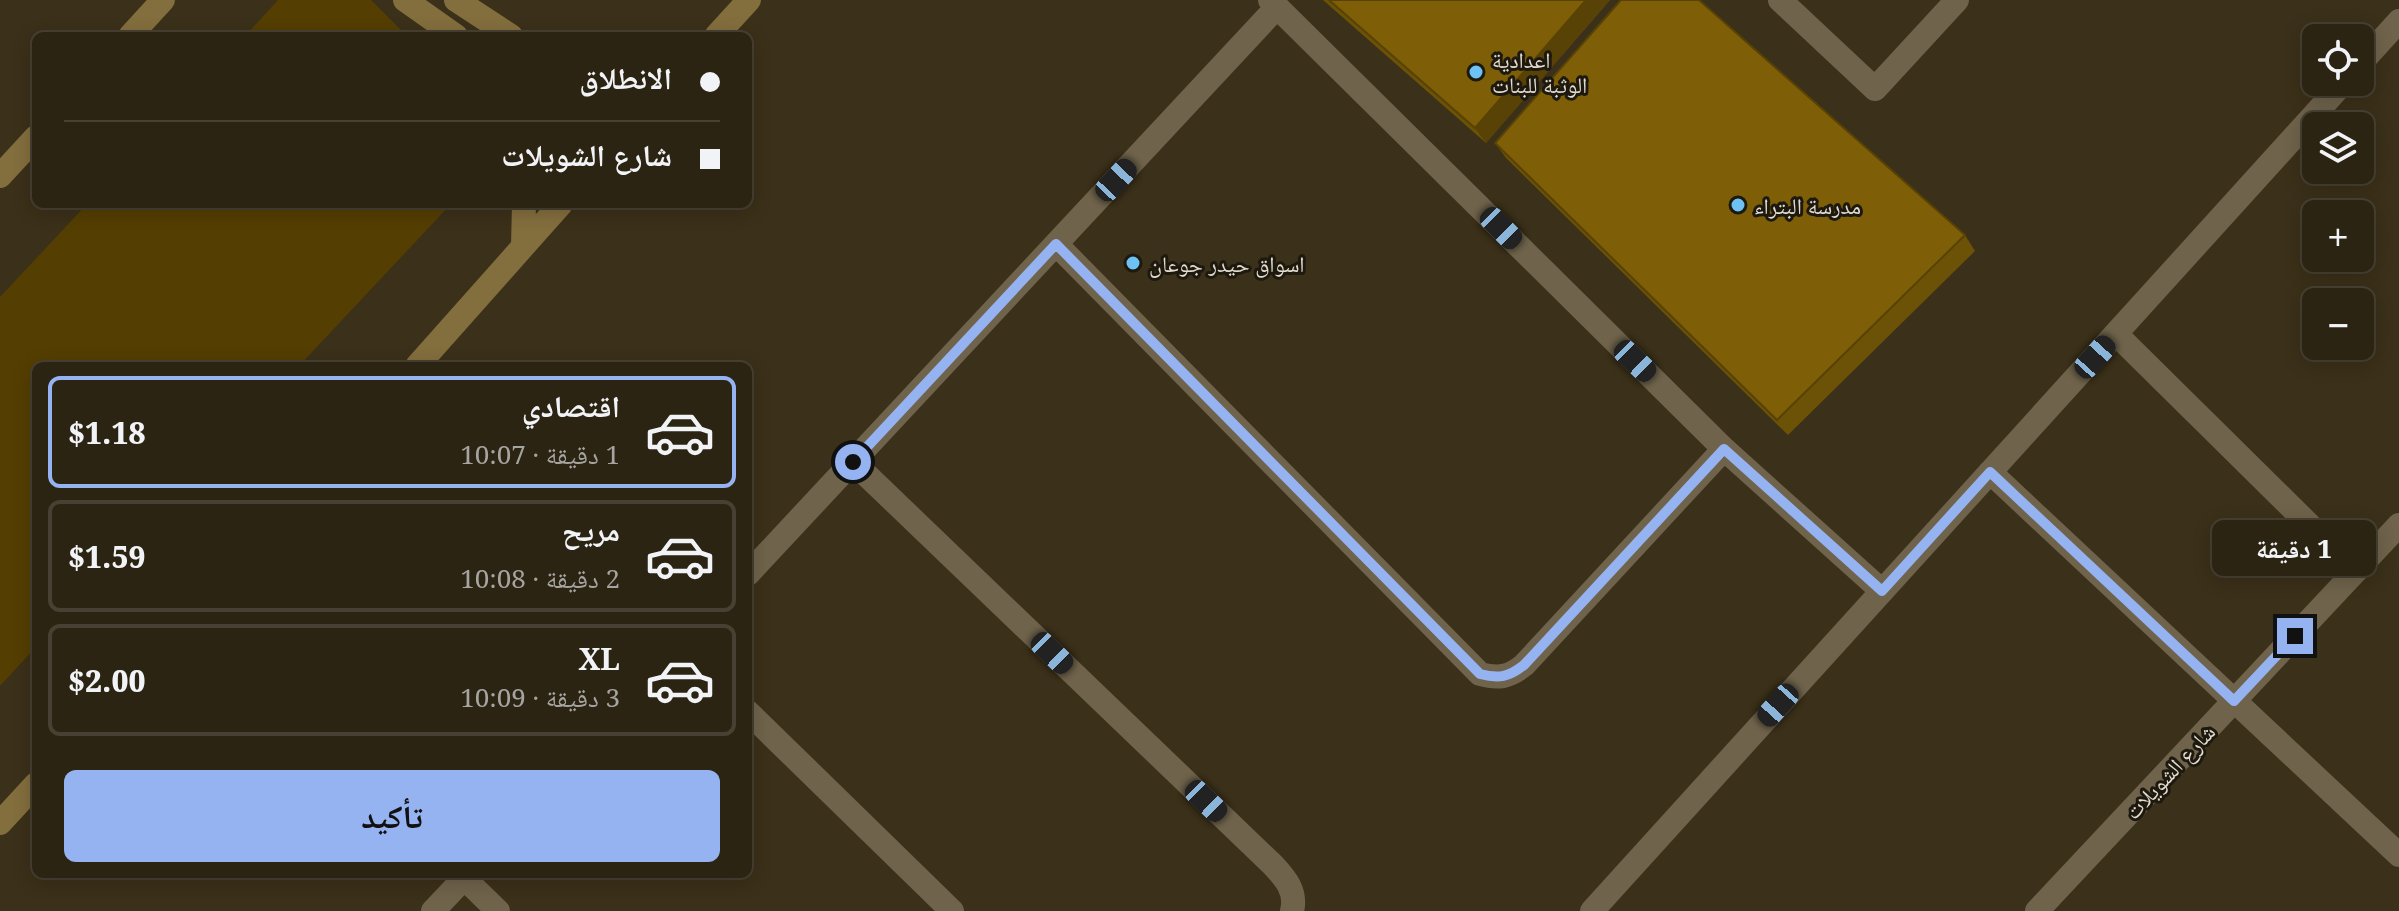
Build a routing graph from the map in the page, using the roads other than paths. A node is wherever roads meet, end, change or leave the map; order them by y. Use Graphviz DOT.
graph roads {
  1 [pos="163,0"];
  2 [pos="405,0"];
  3 [pos="456,0"];
  4 [pos="749,0"];
  5 [pos="1780,0"];
  6 [pos="1957,0"];
  7 [pos="1273,4"];
  8 [pos="2399,21"];
  9 [pos="134,32"];
  10 [pos="450,32"];
  11 [pos="505,32"];
  12 [pos="720,32"];
  13 [pos="2374,49"];
  14 [pos="2331,96"];
  15 [pos="32,141"];
  16 [pos="0,176"];
  17 [pos="524,208"];
  18 [pos="557,208"];
  19 [pos="1056,244"];
  20 [pos="523,245"];
  21 [pos="2116,334"];
  22 [pos="421,362"];
  23 [pos="1724,449"];
  24 [pos="853,462"];
  25 [pos="1990,472"];
  26 [pos="2399,525"];
  27 [pos="752,570"];
  28 [pos="2356,571"];
  29 [pos="1882,591"];
  30 [pos="2234,701"];
  31 [pos="752,716"];
  32 [pos="32,788"];
  33 [pos="0,823"];
  34 [pos="2399,855"];
  35 [pos="464,878"];
  36 [pos="468,878"];
  37 [pos="433,911"];
  38 [pos="498,911"];
  39 [pos="952,911"];
  40 [pos="1292,911"];
  41 [pos="1592,911"];
  42 [pos="2037,911"];
  1 -- 9 [label="main road"];
  2 -- 10 [label="main road"];
  3 -- 11 [label="main road"];
  4 -- 12 [label="main road"];
  5 -- 6 [label="street"];
  7 -- 19 [label="street"];
  7 -- 23 [label="street"];
  8 -- 13 [label="street"];
  14 -- 21 [label="street"];
  15 -- 16 [label="main road"];
  17 -- 20 [label="main road"];
  18 -- 20 [label="main road"];
  19 -- 23 [label="street"];
  19 -- 24 [label="street"];
  20 -- 22 [label="main road"];
  21 -- 25 [label="street"];
  21 -- 28 [label="street"];
  23 -- 29 [label="street"];
  24 -- 27 [label="street"];
  24 -- 40 [label="street"];
  25 -- 29 [label="street"];
  25 -- 30 [label="street"];
  26 -- 28 [label="street, شارع الشويلات"];
  28 -- 30 [label="street, شارع الشويلات"];
  29 -- 41 [label="street"];
  30 -- 34 [label="street"];
  30 -- 42 [label="street, شارع الشويلات"];
  31 -- 39 [label="street"];
  32 -- 33 [label="main road"];
  35 -- 37 [label="street"];
  36 -- 38 [label="street"];
}
